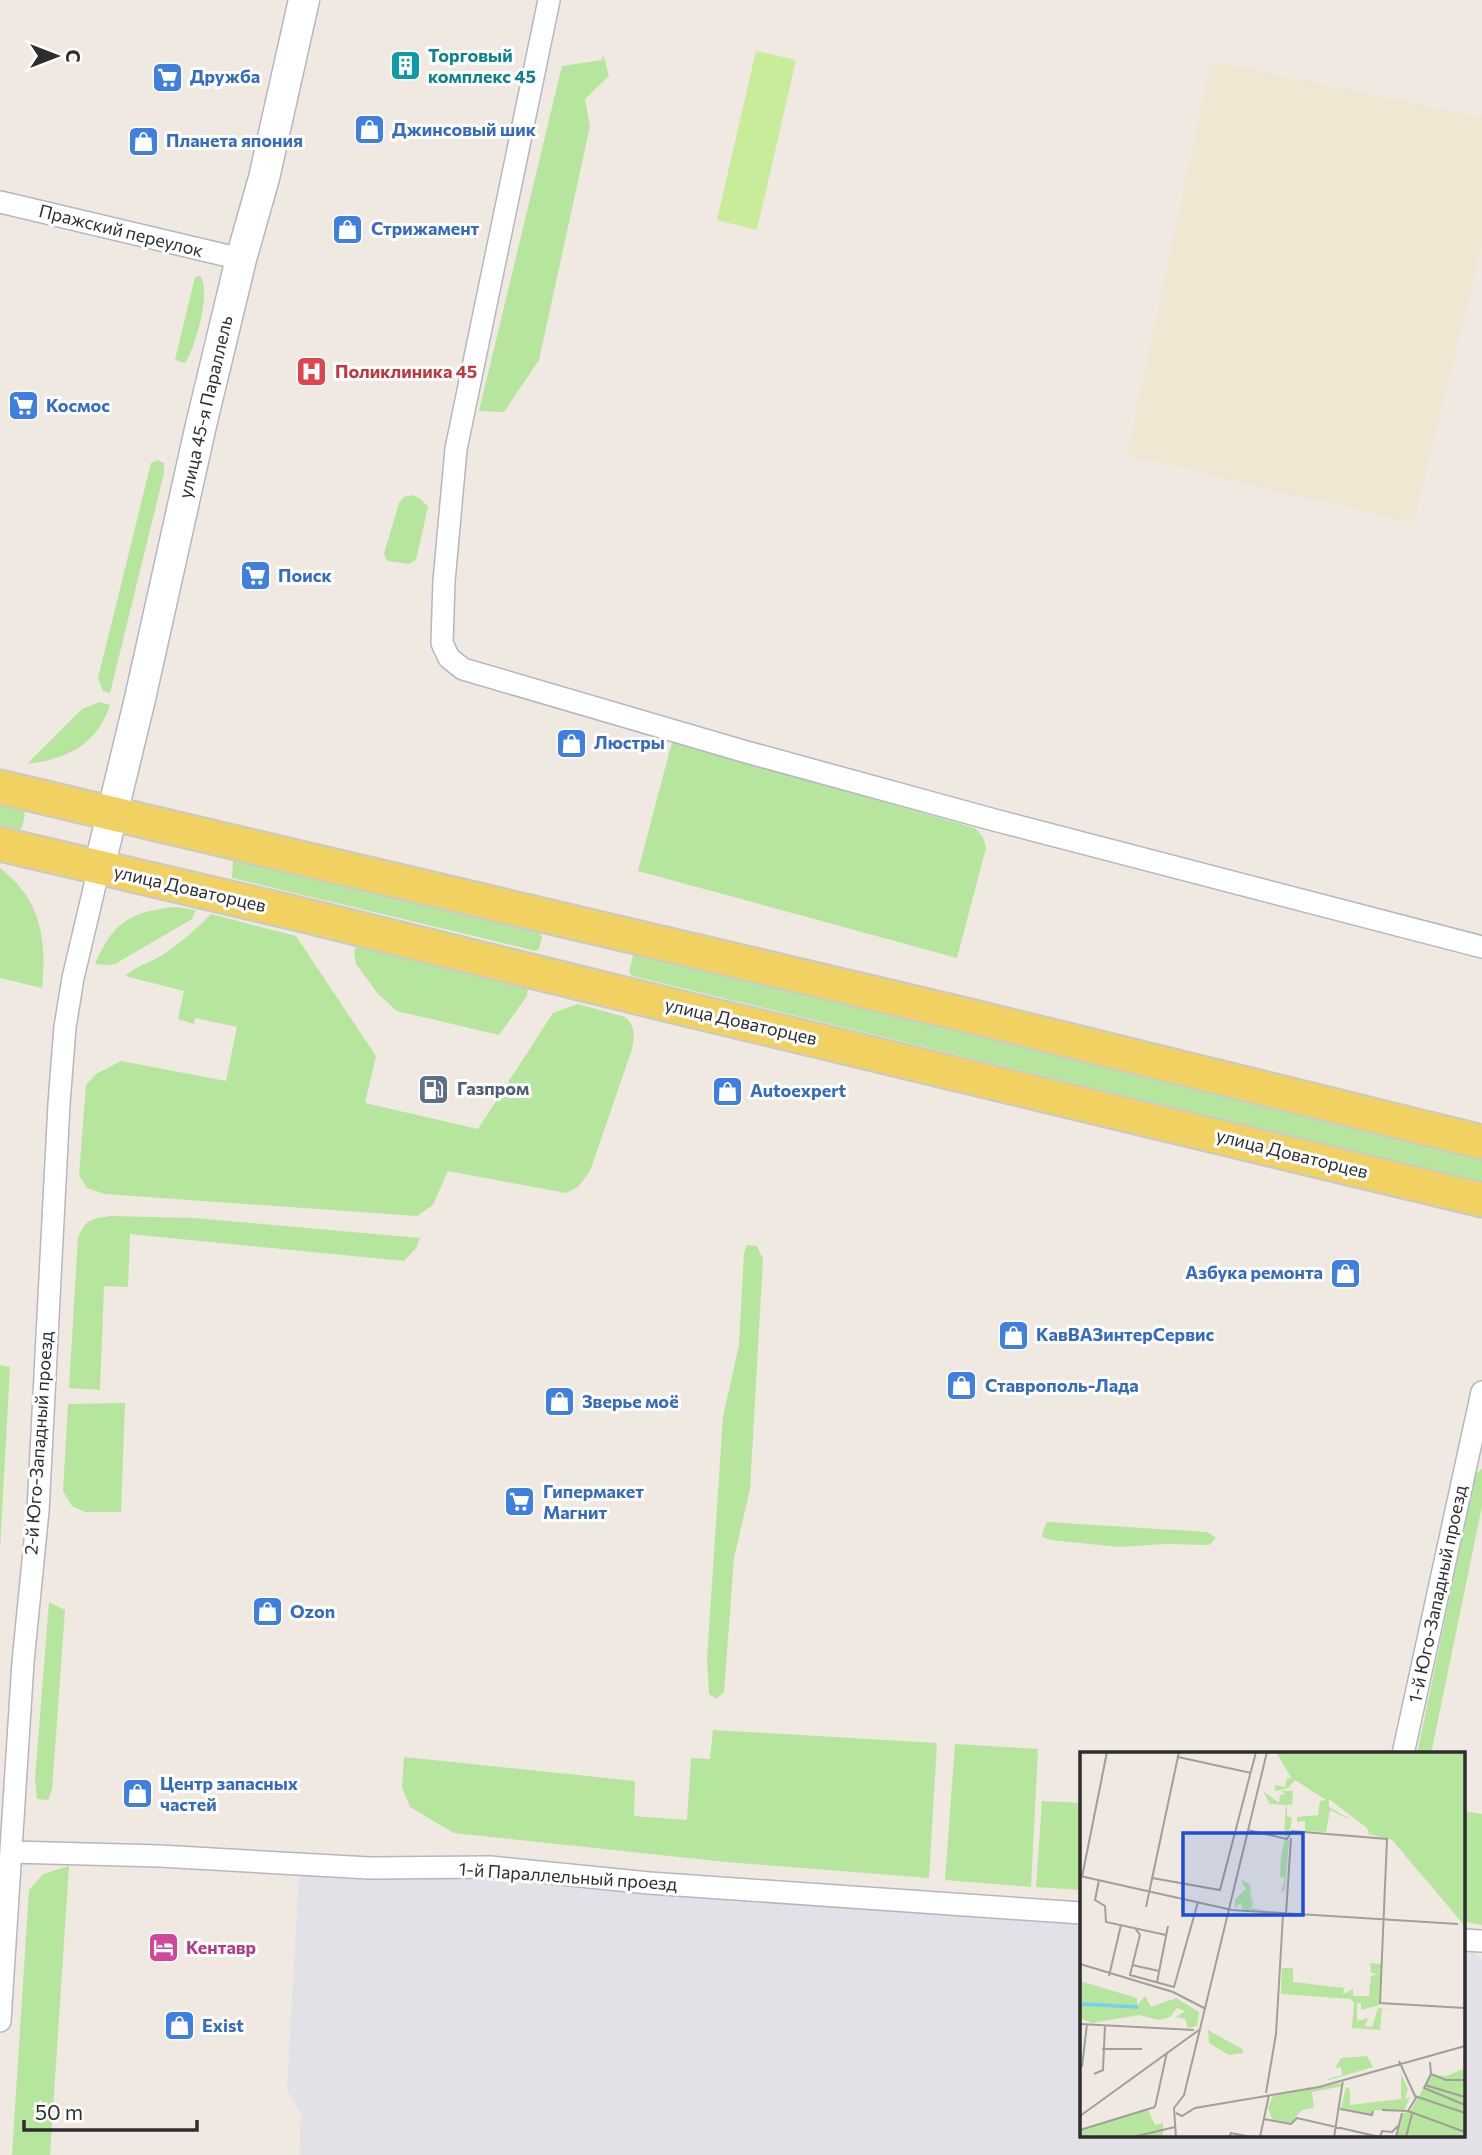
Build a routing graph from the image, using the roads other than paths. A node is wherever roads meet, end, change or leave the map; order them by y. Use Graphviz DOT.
graph roads {
  1 [pos="304,0"];
  2 [pos="549,0"];
  3 [pos="0,202"];
  4 [pos="241,259"];
  5 [pos="0,787"];
  6 [pos="111,814"];
  7 [pos="0,845"];
  8 [pos="99,868"];
  9 [pos="1482,947"];
  10 [pos="1482,1142"];
  11 [pos="1482,1199"];
  12 [pos="1482,1392"];
  13 [pos="1403,1752"];
  14 [pos="8,1793"];
  15 [pos="12,1852"];
  16 [pos="1080,1913"];
  17 [pos="1464,1940"];
  18 [pos="1482,1941"];
  19 [pos="0,2021"];
  1 -- 4 [label="main road, улица 45-я Параллель"];
  2 -- 9 [label="street"];
  3 -- 4 [label="street, Пражский переулок"];
  4 -- 6 [label="main road, улица 45-я Параллель"];
  5 -- 6 [label="main road"];
  6 -- 8 [label="main road, улица 45-я Параллель"];
  6 -- 10 [label="main road"];
  7 -- 8 [label="main road, улица Доваторцев"];
  8 -- 11 [label="main road, улица Доваторцев"];
  8 -- 14 [label="street, 2-й Юго-Западный проезд"];
  12 -- 13 [label="street, 1-й Юго-Западный проезд"];
  14 -- 15 [label="street, 2-й Юго-Западный проезд"];
  15 -- 16 [label="street, 1-й Параллельный проезд"];
  15 -- 19 [label="street, 2-й Юго-Западный проезд"];
  17 -- 18 [label="street"];
}
